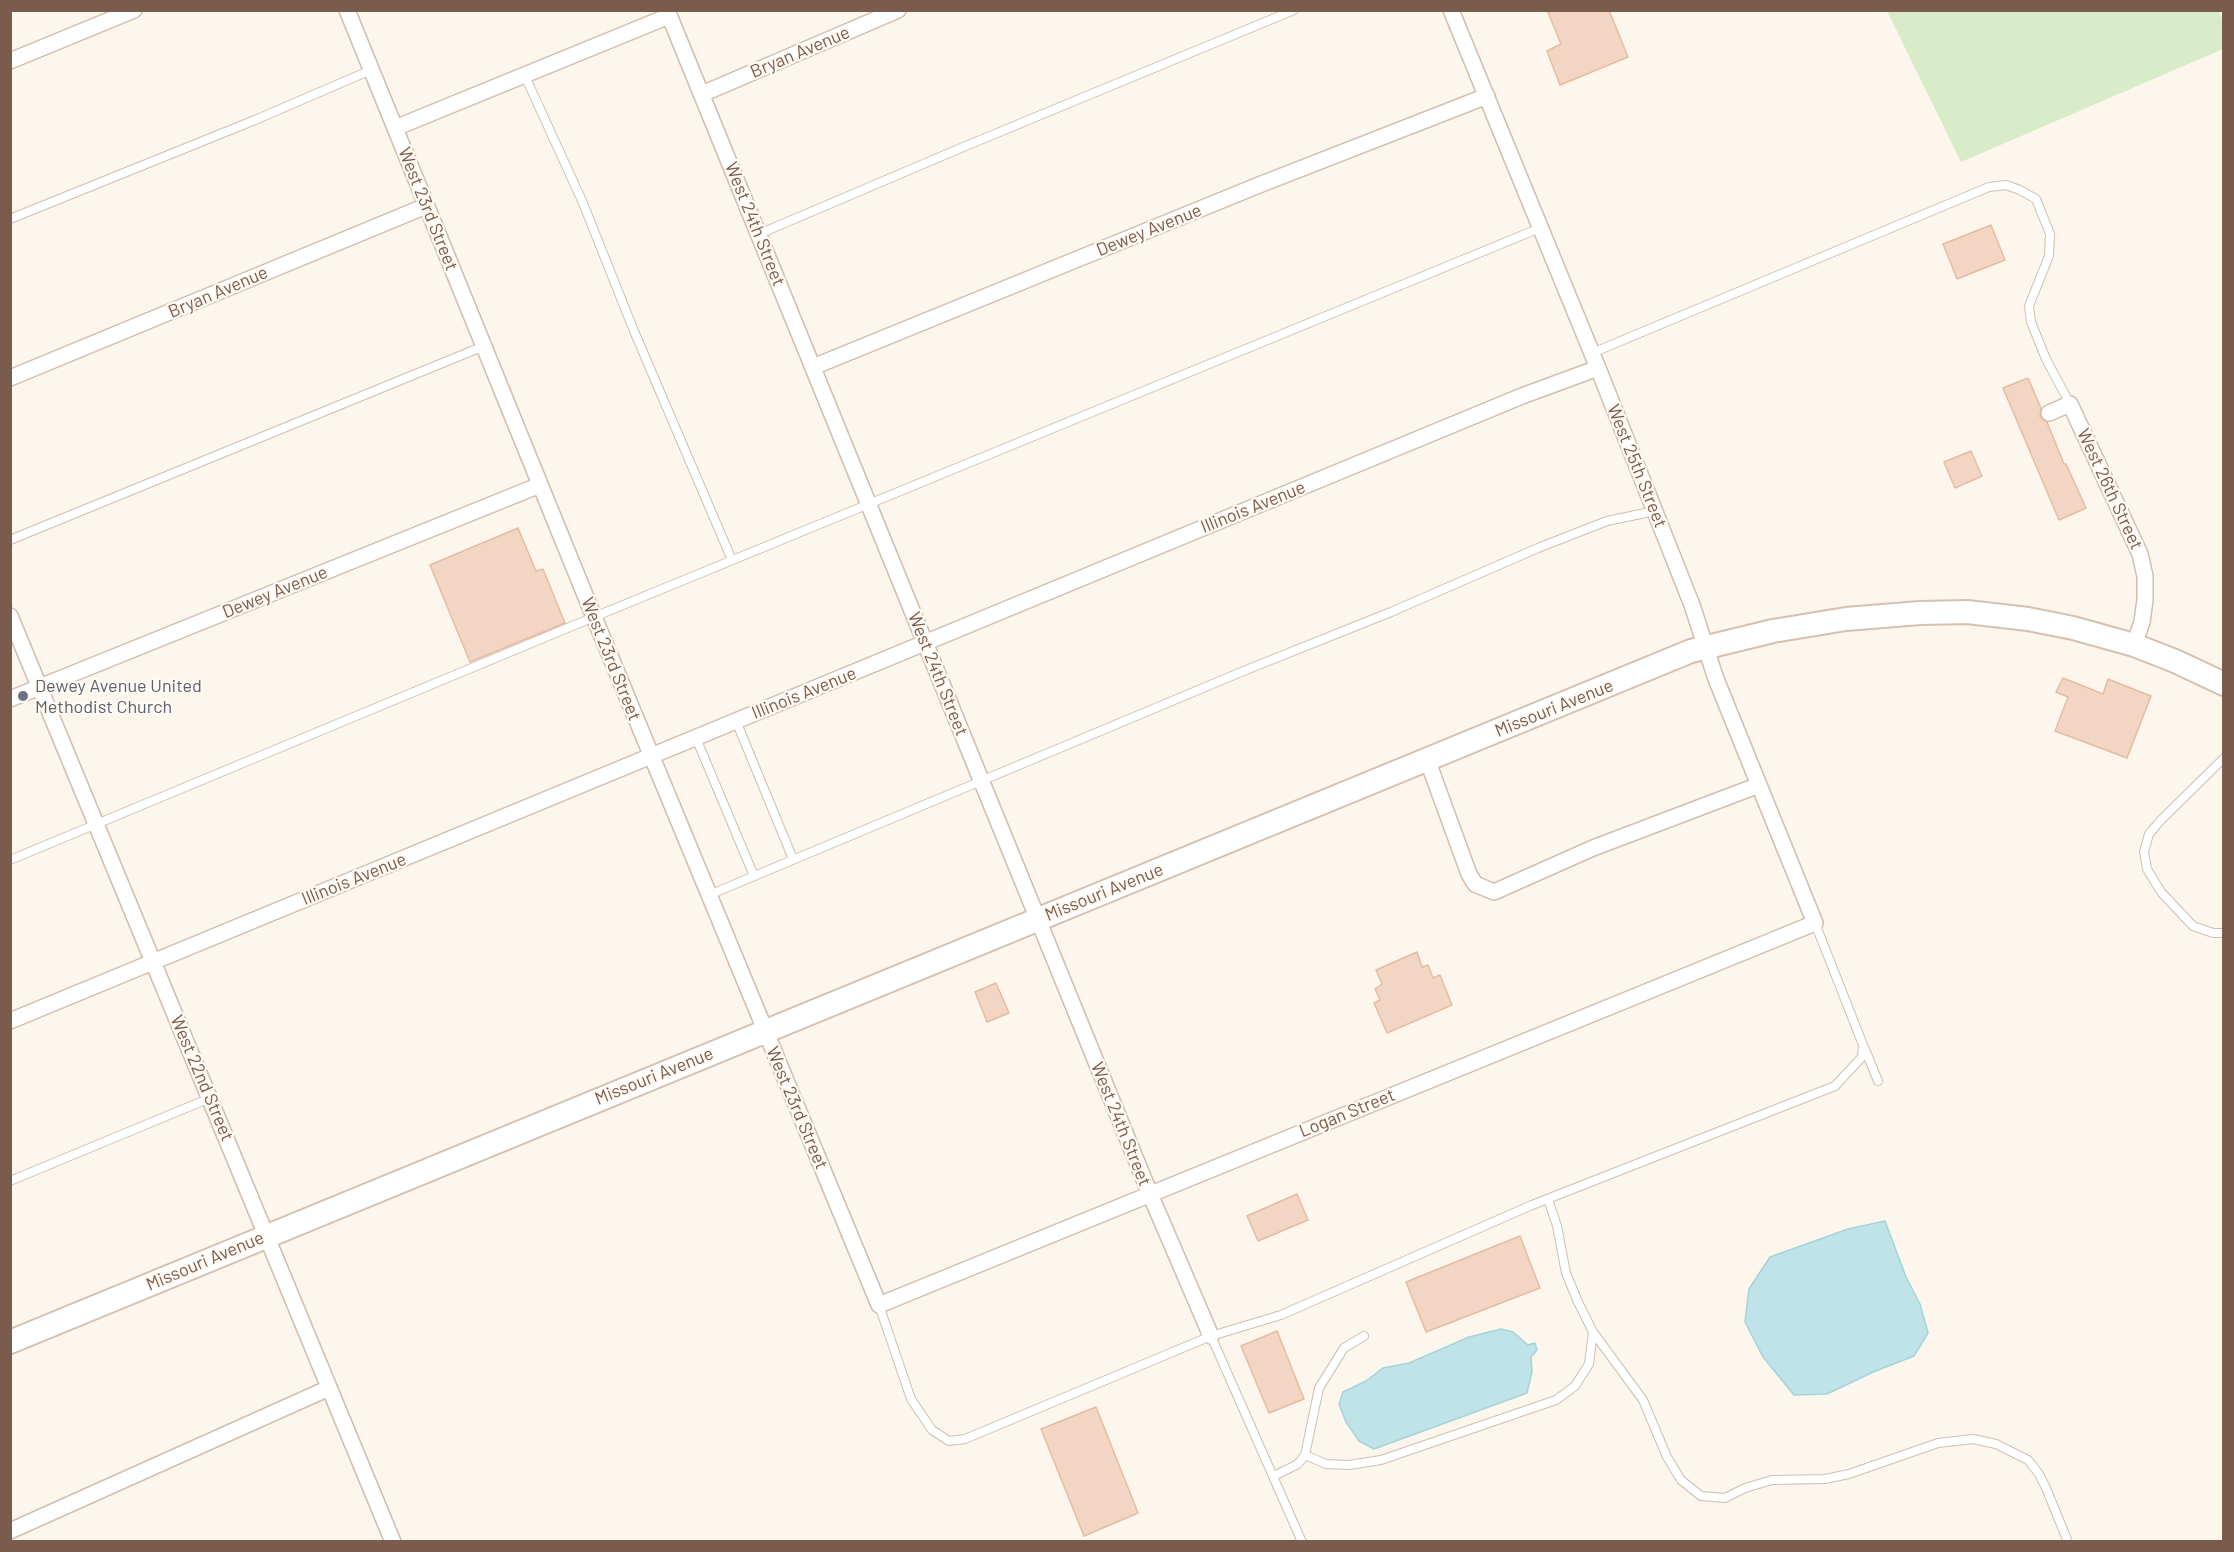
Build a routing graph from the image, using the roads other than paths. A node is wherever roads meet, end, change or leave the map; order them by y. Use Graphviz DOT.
graph roads {
  1 [pos="134,10"];
  2 [pos="347,10"];
  3 [pos="898,10"];
  4 [pos="1294,10"];
  5 [pos="1451,10"];
  6 [pos="668,14"];
  7 [pos="10,61"];
  8 [pos="371,70"];
  9 [pos="525,76"];
  10 [pos="702,94"];
  11 [pos="1487,96"];
  12 [pos="395,128"];
  13 [pos="426,206"];
  14 [pos="10,219"];
  15 [pos="1540,228"];
  16 [pos="759,234"];
  17 [pos="484,346"];
  18 [pos="1592,353"];
  19 [pos="813,367"];
  20 [pos="1598,368"];
  21 [pos="10,378"];
  22 [pos="2070,404"];
  23 [pos="2049,413"];
  24 [pos="540,485"];
  25 [pos="869,503"];
  26 [pos="1654,511"];
  27 [pos="10,540"];
  28 [pos="732,560"];
  29 [pos="10,616"];
  30 [pos="594,617"];
  31 [pos="925,643"];
  32 [pos="2134,645"];
  33 [pos="1705,647"];
  34 [pos="2223,684"];
  35 [pos="40,687"];
  36 [pos="10,699"];
  37 [pos="736,721"];
  38 [pos="696,738"];
  39 [pos="651,756"];
  40 [pos="2223,758"];
  41 [pos="1427,759"];
  42 [pos="982,780"];
  43 [pos="1759,785"];
  44 [pos="97,825"];
  45 [pos="10,860"];
  46 [pos="793,860"];
  47 [pos="754,876"];
  48 [pos="709,895"];
  49 [pos="1038,918"];
  50 [pos="1815,923"];
  51 [pos="2223,933"];
  52 [pos="154,961"];
  53 [pos="10,1021"];
  54 [pos="765,1031"];
  55 [pos="1863,1045"];
  56 [pos="1878,1082"];
  57 [pos="210,1098"];
  58 [pos="10,1181"];
  59 [pos="1150,1194"];
  60 [pos="1548,1199"];
  61 [pos="268,1235"];
  62 [pos="879,1305"];
  63 [pos="1593,1332"];
  64 [pos="1211,1336"];
  65 [pos="1364,1336"];
  66 [pos="10,1342"];
  67 [pos="329,1388"];
  68 [pos="1305,1455"];
  69 [pos="1274,1476"];
  70 [pos="10,1531"];
  71 [pos="393,1542"];
  72 [pos="1302,1542"];
  73 [pos="2068,1542"];
  1 -- 7 [label="street"];
  2 -- 8 [label="street, West 23rd Street"];
  3 -- 10 [label="street, Bryan Avenue"];
  4 -- 16 [label="lane"];
  5 -- 11 [label="street, West 25th Street"];
  6 -- 9 [label="street"];
  6 -- 10 [label="street, West 24th Street"];
  8 -- 12 [label="street, West 23rd Street"];
  8 -- 14 [label="lane"];
  9 -- 12 [label="street"];
  9 -- 28 [label="lane"];
  10 -- 16 [label="street, West 24th Street"];
  11 -- 15 [label="street, West 25th Street"];
  11 -- 19 [label="street, Dewey Avenue"];
  12 -- 13 [label="street, West 23rd Street"];
  13 -- 17 [label="street, West 23rd Street"];
  13 -- 21 [label="street, Bryan Avenue"];
  15 -- 18 [label="street, West 25th Street"];
  15 -- 25 [label="lane"];
  16 -- 19 [label="street, West 24th Street"];
  17 -- 24 [label="street, West 23rd Street"];
  17 -- 27 [label="lane"];
  18 -- 20 [label="street, West 25th Street"];
  18 -- 22 [label="lane"];
  19 -- 25 [label="street, West 24th Street"];
  20 -- 26 [label="street, West 25th Street"];
  20 -- 31 [label="street, Illinois Avenue"];
  22 -- 23 [label="street"];
  22 -- 32 [label="street, West 26th Street"];
  24 -- 30 [label="street, West 23rd Street"];
  24 -- 35 [label="street, Dewey Avenue"];
  25 -- 28 [label="lane"];
  25 -- 31 [label="street, West 24th Street"];
  26 -- 33 [label="street, West 25th Street"];
  26 -- 42 [label="lane"];
  28 -- 30 [label="lane"];
  29 -- 35 [label="street, West 22nd Street"];
  30 -- 39 [label="street, West 23rd Street"];
  30 -- 44 [label="lane"];
  31 -- 37 [label="street, Illinois Avenue"];
  31 -- 42 [label="street, West 24th Street"];
  32 -- 33 [label="street, Missouri Avenue"];
  32 -- 34 [label="street, Missouri Avenue"];
  33 -- 41 [label="street, Missouri Avenue"];
  33 -- 43 [label="street, West 25th Street"];
  35 -- 36 [label="street, Dewey Avenue"];
  35 -- 44 [label="street, West 22nd Street"];
  37 -- 38 [label="street, Illinois Avenue"];
  37 -- 46 [label="lane"];
  38 -- 39 [label="street, Illinois Avenue"];
  38 -- 47 [label="lane"];
  39 -- 48 [label="street, West 23rd Street"];
  39 -- 52 [label="street, Illinois Avenue"];
  40 -- 51 [label="lane"];
  41 -- 43 [label="street"];
  41 -- 49 [label="street, Missouri Avenue"];
  42 -- 46 [label="lane"];
  42 -- 49 [label="street, West 24th Street"];
  43 -- 50 [label="street, West 25th Street"];
  44 -- 45 [label="lane"];
  44 -- 52 [label="street, West 22nd Street"];
  46 -- 47 [label="lane"];
  47 -- 48 [label="lane"];
  48 -- 54 [label="street, West 23rd Street"];
  49 -- 54 [label="street, Missouri Avenue"];
  49 -- 59 [label="street, West 24th Street"];
  50 -- 55 [label="lane"];
  50 -- 59 [label="street, Logan Street"];
  52 -- 53 [label="street, Illinois Avenue"];
  52 -- 57 [label="street, West 22nd Street"];
  54 -- 61 [label="street, Missouri Avenue"];
  54 -- 62 [label="street, West 23rd Street"];
  55 -- 56 [label="lane"];
  55 -- 60 [label="lane"];
  57 -- 58 [label="lane"];
  57 -- 61 [label="street, West 22nd Street"];
  59 -- 62 [label="street, Logan Street"];
  59 -- 64 [label="street, West 24th Street"];
  60 -- 63 [label="lane"];
  60 -- 64 [label="lane"];
  61 -- 66 [label="street, Missouri Avenue"];
  61 -- 67 [label="street, West 22nd Street"];
  62 -- 64 [label="lane"];
  63 -- 68 [label="lane"];
  63 -- 73 [label="lane"];
  64 -- 69 [label="lane"];
  65 -- 68 [label="lane"];
  67 -- 70 [label="street"];
  67 -- 71 [label="street, West 22nd Street"];
  68 -- 69 [label="lane"];
  69 -- 72 [label="lane"];
}
